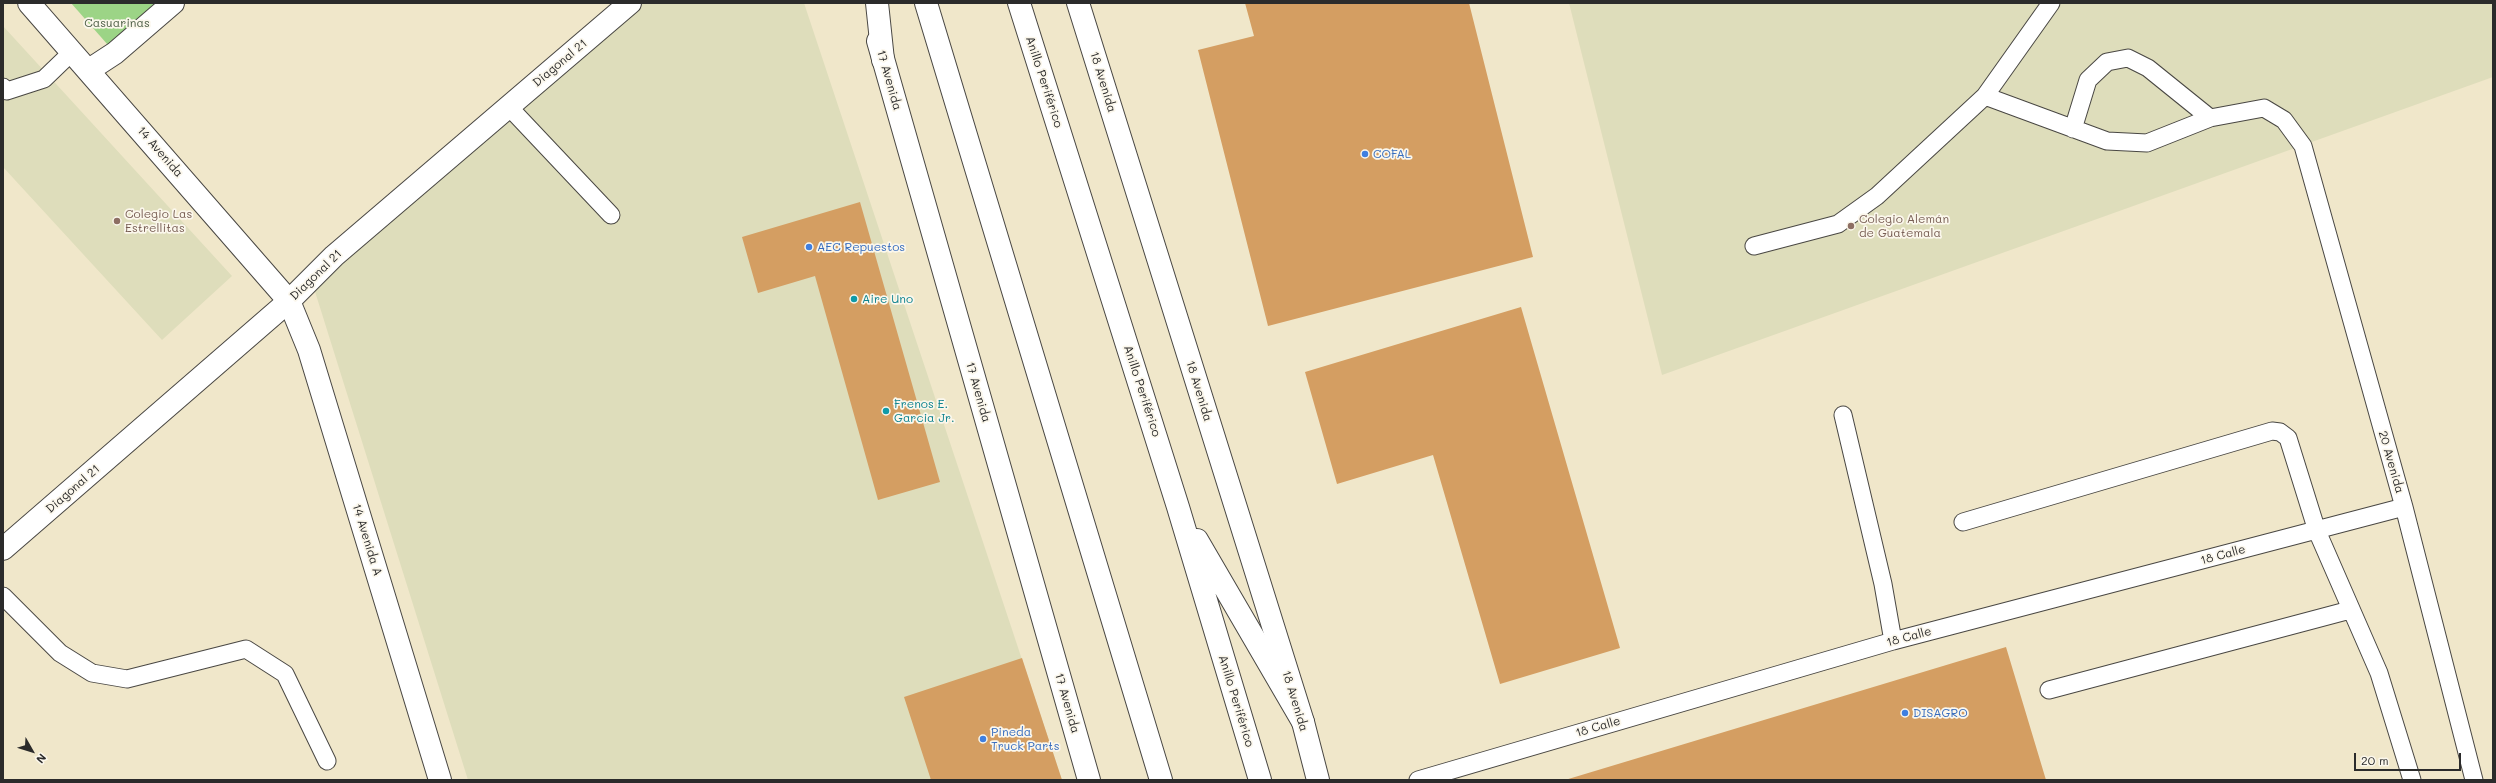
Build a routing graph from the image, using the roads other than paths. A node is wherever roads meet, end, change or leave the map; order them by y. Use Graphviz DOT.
graph roads {
  1 [pos="29,3"];
  2 [pos="173,3"];
  3 [pos="630,3"];
  4 [pos="867,3"];
  5 [pos="877,3"];
  6 [pos="926,3"];
  7 [pos="1019,3"];
  8 [pos="1078,3"];
  9 [pos="2051,3"];
  10 [pos="72,52"];
  11 [pos="883,60"];
  12 [pos="89,70"];
  13 [pos="3,87"];
  14 [pos="1986,96"];
  15 [pos="509,107"];
  16 [pos="2210,118"];
  17 [pos="2073,128"];
  18 [pos="611,215"];
  19 [pos="1754,246"];
  20 [pos="289,301"];
  21 [pos="1842,415"];
  22 [pos="2404,507"];
  23 [pos="1178,508"];
  24 [pos="1963,522"];
  25 [pos="2317,531"];
  26 [pos="5,544"];
  27 [pos="3,596"];
  28 [pos="2350,610"];
  29 [pos="1893,641"];
  30 [pos="2049,690"];
  31 [pos="1303,722"];
  32 [pos="327,761"];
  33 [pos="440,780"];
  34 [pos="1089,780"];
  35 [pos="1160,780"];
  36 [pos="1260,780"];
  37 [pos="1318,780"];
  38 [pos="1418,780"];
  39 [pos="2412,780"];
  40 [pos="2474,780"];
  1 -- 10 [label="main road, 14 Avenida"];
  2 -- 12 [label="main road"];
  3 -- 15 [label="main road, Diagonal 21"];
  4 -- 11 [label="main road, 17 Avenida"];
  5 -- 11 [label="main road"];
  6 -- 35 [label="main road"];
  7 -- 23 [label="main road, Anillo Periférico"];
  8 -- 31 [label="main road, 18 Avenida"];
  9 -- 14 [label="lane"];
  10 -- 12 [label="main road, 14 Avenida"];
  10 -- 13 [label="lane"];
  11 -- 34 [label="main road, 17 Avenida"];
  12 -- 20 [label="main road, 14 Avenida"];
  14 -- 17 [label="lane"];
  14 -- 19 [label="lane"];
  15 -- 18 [label="lane"];
  15 -- 20 [label="main road, Diagonal 21"];
  16 -- 17 [label="lane"];
  16 -- 17 [label="lane"];
  16 -- 22 [label="lane, 20 Avenida"];
  20 -- 26 [label="main road, Diagonal 21"];
  20 -- 33 [label="main road, 14 Avenida A"];
  21 -- 29 [label="lane"];
  22 -- 25 [label="lane, 18 Calle"];
  22 -- 40 [label="lane, 20 Avenida"];
  23 -- 31 [label="main road"];
  23 -- 36 [label="main road, Anillo Periférico"];
  24 -- 25 [label="lane"];
  25 -- 28 [label="lane"];
  25 -- 29 [label="lane, 18 Calle"];
  27 -- 32 [label="lane"];
  28 -- 30 [label="lane"];
  28 -- 39 [label="lane"];
  29 -- 38 [label="lane, 18 Calle"];
  31 -- 37 [label="main road, 18 Avenida"];
}
